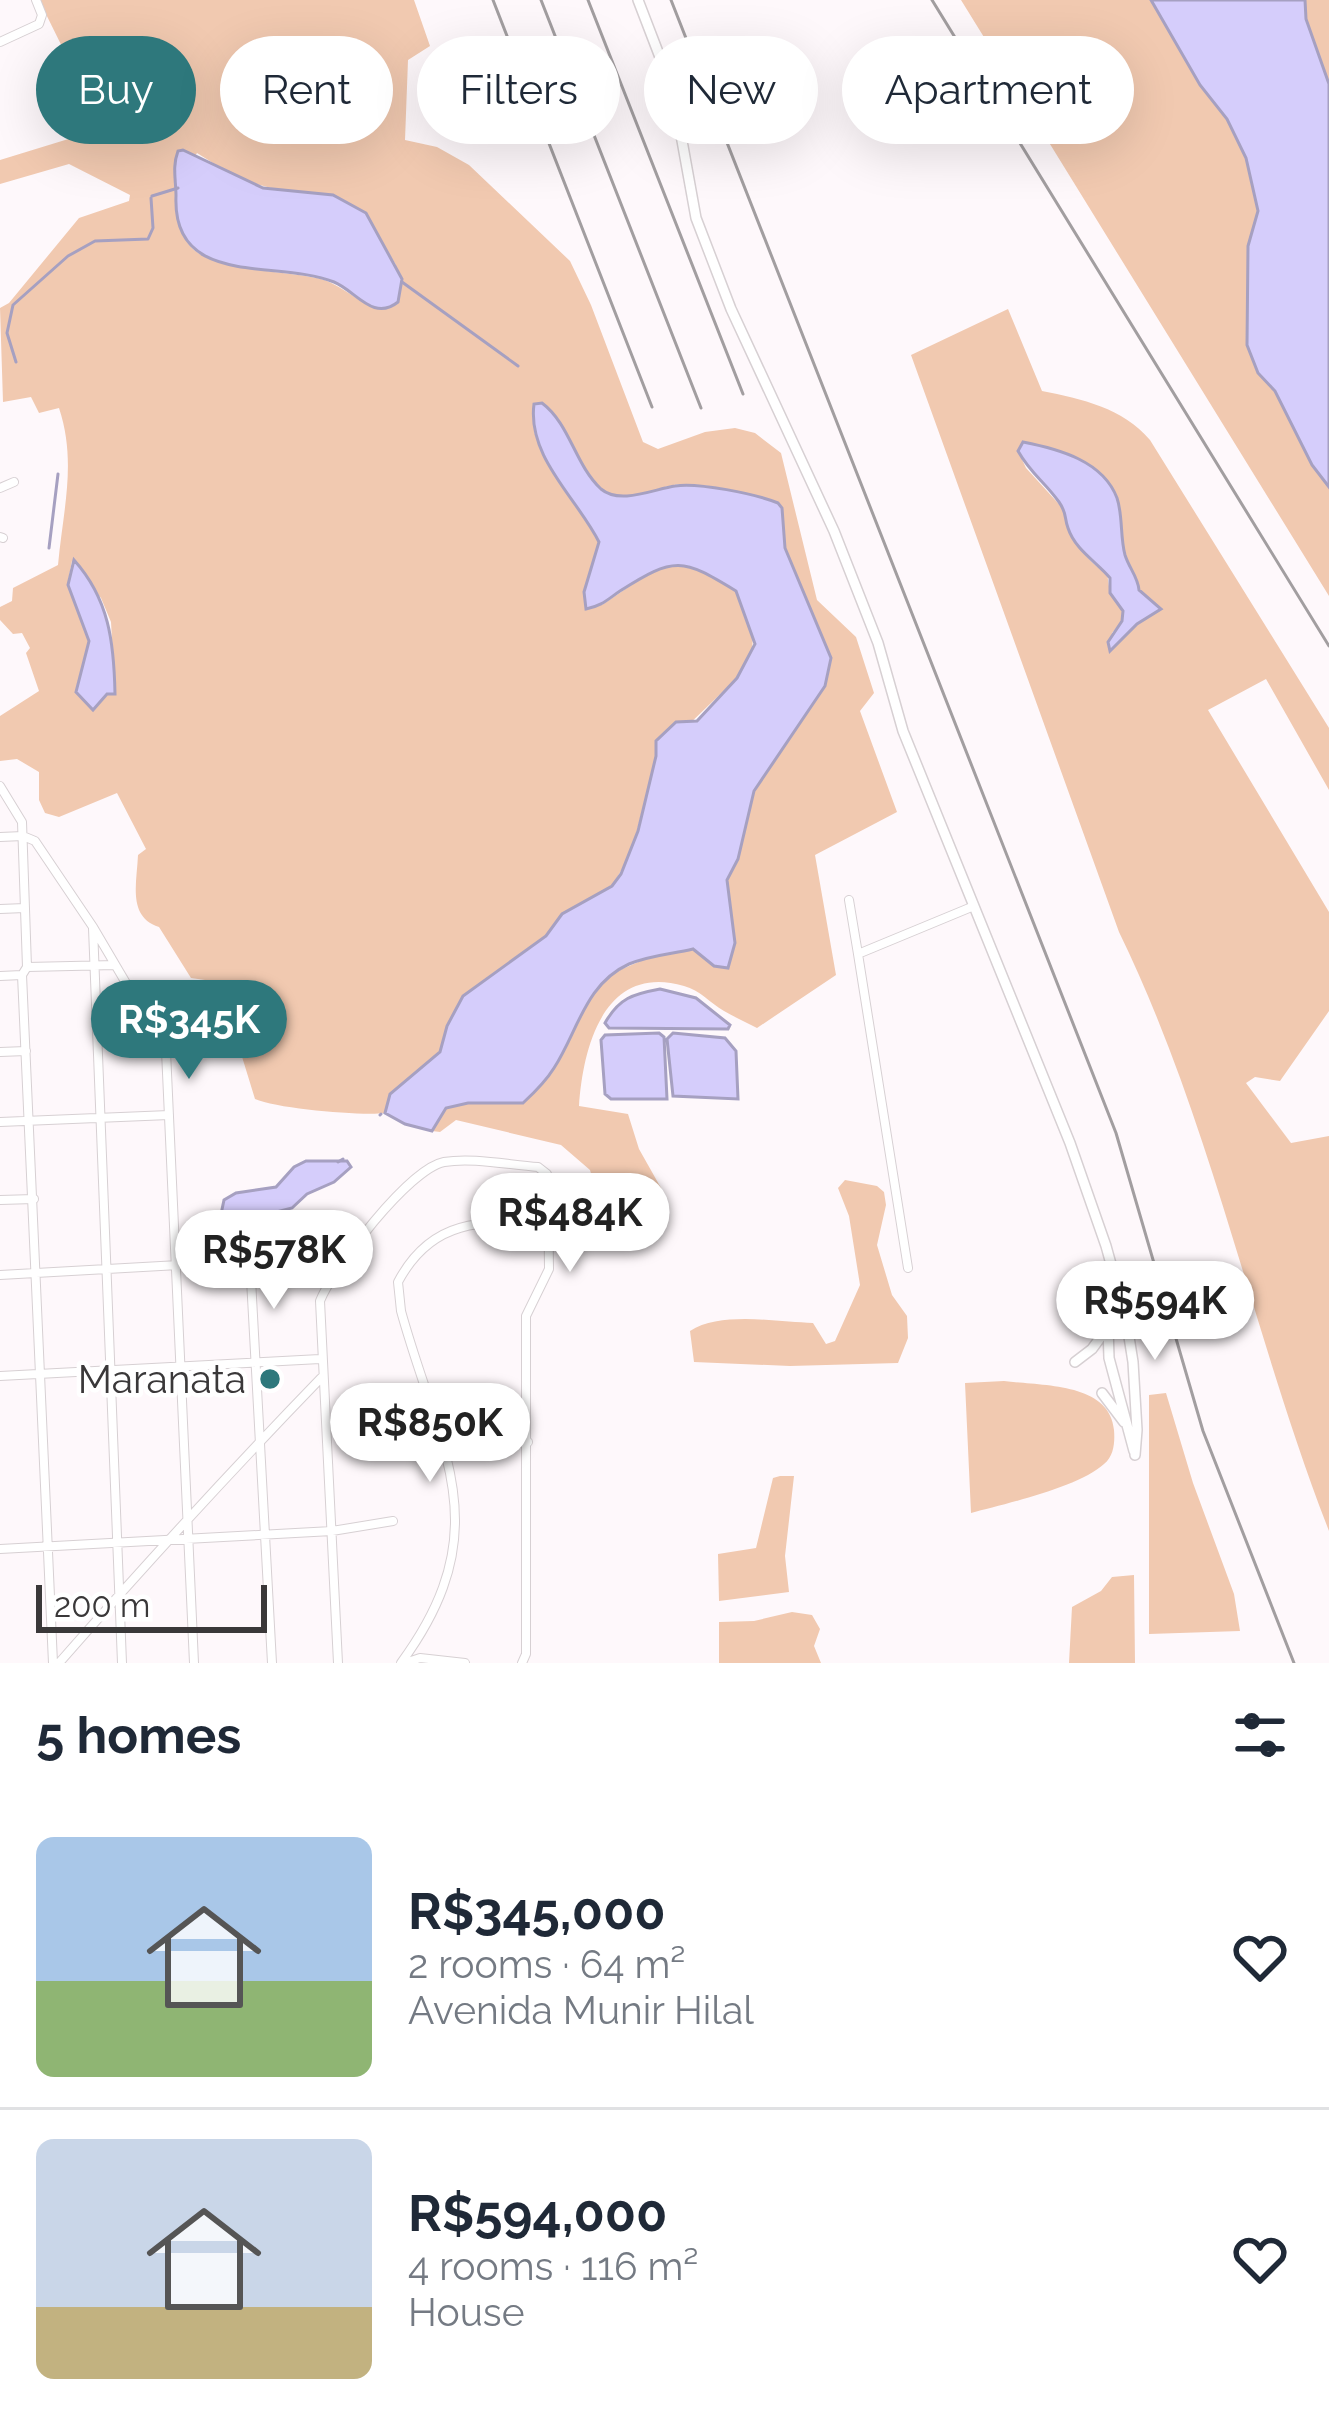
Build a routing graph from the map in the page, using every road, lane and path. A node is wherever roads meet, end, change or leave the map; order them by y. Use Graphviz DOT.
graph roads {
  1 [pos="36,0"];
  2 [pos="638,0"];
  3 [pos="0,42"];
  4 [pos="14,482"];
  5 [pos="0,488"];
  6 [pos="0,786"];
  7 [pos="23,836"];
  8 [pos="0,838"];
  9 [pos="849,901"];
  10 [pos="974,906"];
  11 [pos="25,908"];
  12 [pos="0,909"];
  13 [pos="93,927"];
  14 [pos="858,954"];
  15 [pos="93,965"];
  16 [pos="116,965"];
  17 [pos="24,971"];
  18 [pos="0,976"];
  19 [pos="26,1051"];
  20 [pos="0,1052"];
  21 [pos="169,1115"];
  22 [pos="100,1118"];
  23 [pos="28,1121"];
  24 [pos="0,1122"];
  25 [pos="34,1199"];
  26 [pos="0,1200"];
  27 [pos="550,1224"];
  28 [pos="176,1266"];
  29 [pos="908,1268"];
  30 [pos="105,1270"];
  31 [pos="38,1274"];
  32 [pos="0,1275"];
  33 [pos="1116,1275"];
  34 [pos="1108,1328"];
  35 [pos="320,1359"];
  36 [pos="1075,1362"];
  37 [pos="253,1363"];
  38 [pos="179,1367"];
  39 [pos="110,1371"];
  40 [pos="40,1374"];
  41 [pos="0,1376"];
  42 [pos="322,1377"];
  43 [pos="1102,1393"];
  44 [pos="1130,1437"];
  45 [pos="528,1442"];
  46 [pos="257,1444"];
  47 [pos="445,1456"];
  48 [pos="188,1515"];
  49 [pos="393,1521"];
  50 [pos="332,1531"];
  51 [pos="263,1534"];
  52 [pos="189,1538"];
  53 [pos="169,1541"];
  54 [pos="117,1543"];
  55 [pos="50,1546"];
  56 [pos="0,1549"];
  57 [pos="117,1597"];
  58 [pos="56,1663"];
  59 [pos="122,1663"];
  60 [pos="194,1663"];
  61 [pos="272,1663"];
  62 [pos="338,1663"];
  63 [pos="403,1663"];
  64 [pos="465,1663"];
  65 [pos="522,1663"];
  1 -- 3 [label="street"];
  2 -- 10 [label="street"];
  4 -- 5 [label="street"];
  6 -- 7 [label="street"];
  7 -- 8 [label="street"];
  7 -- 11 [label="street"];
  7 -- 13 [label="street"];
  9 -- 14 [label="street"];
  10 -- 14 [label="street"];
  10 -- 33 [label="street"];
  11 -- 12 [label="street"];
  11 -- 17 [label="street"];
  13 -- 15 [label="street"];
  13 -- 16 [label="street"];
  14 -- 29 [label="street"];
  15 -- 16 [label="street"];
  15 -- 17 [label="street"];
  15 -- 22 [label="street"];
  16 -- 21 [label="street"];
  17 -- 18 [label="street"];
  17 -- 19 [label="street"];
  19 -- 20 [label="street"];
  19 -- 23 [label="street"];
  21 -- 22 [label="street"];
  21 -- 28 [label="street"];
  22 -- 23 [label="street"];
  22 -- 30 [label="street"];
  23 -- 24 [label="street"];
  23 -- 25 [label="street"];
  25 -- 26 [label="street"];
  25 -- 31 [label="street"];
  27 -- 35 [label="street"];
  27 -- 45 [label="street"];
  27 -- 47 [label="street"];
  28 -- 30 [label="street"];
  28 -- 37 [label="street"];
  28 -- 38 [label="street"];
  30 -- 31 [label="street"];
  30 -- 39 [label="street"];
  31 -- 32 [label="street"];
  31 -- 40 [label="street"];
  33 -- 34 [label="street"];
  33 -- 44 [label="street"];
  34 -- 36 [label="street"];
  34 -- 44 [label="street"];
  35 -- 37 [label="street"];
  35 -- 42 [label="street"];
  37 -- 38 [label="street"];
  37 -- 46 [label="street"];
  38 -- 39 [label="street"];
  38 -- 48 [label="street"];
  39 -- 40 [label="street"];
  39 -- 54 [label="street"];
  40 -- 41 [label="street"];
  40 -- 55 [label="street"];
  42 -- 46 [label="street"];
  42 -- 50 [label="street"];
  43 -- 44 [label="street"];
  45 -- 47 [label="street"];
  45 -- 65 [label="street"];
  46 -- 48 [label="street"];
  46 -- 51 [label="street"];
  47 -- 63 [label="street"];
  48 -- 52 [label="street"];
  48 -- 53 [label="street"];
  49 -- 50 [label="street"];
  50 -- 51 [label="street"];
  50 -- 62 [label="street"];
  51 -- 52 [label="street"];
  51 -- 61 [label="street"];
  52 -- 53 [label="street"];
  52 -- 60 [label="street"];
  53 -- 54 [label="street"];
  53 -- 57 [label="street"];
  54 -- 55 [label="street"];
  54 -- 57 [label="street"];
  55 -- 56 [label="street"];
  55 -- 58 [label="street"];
  57 -- 58 [label="street"];
  57 -- 59 [label="street"];
  63 -- 64 [label="street"];
}
